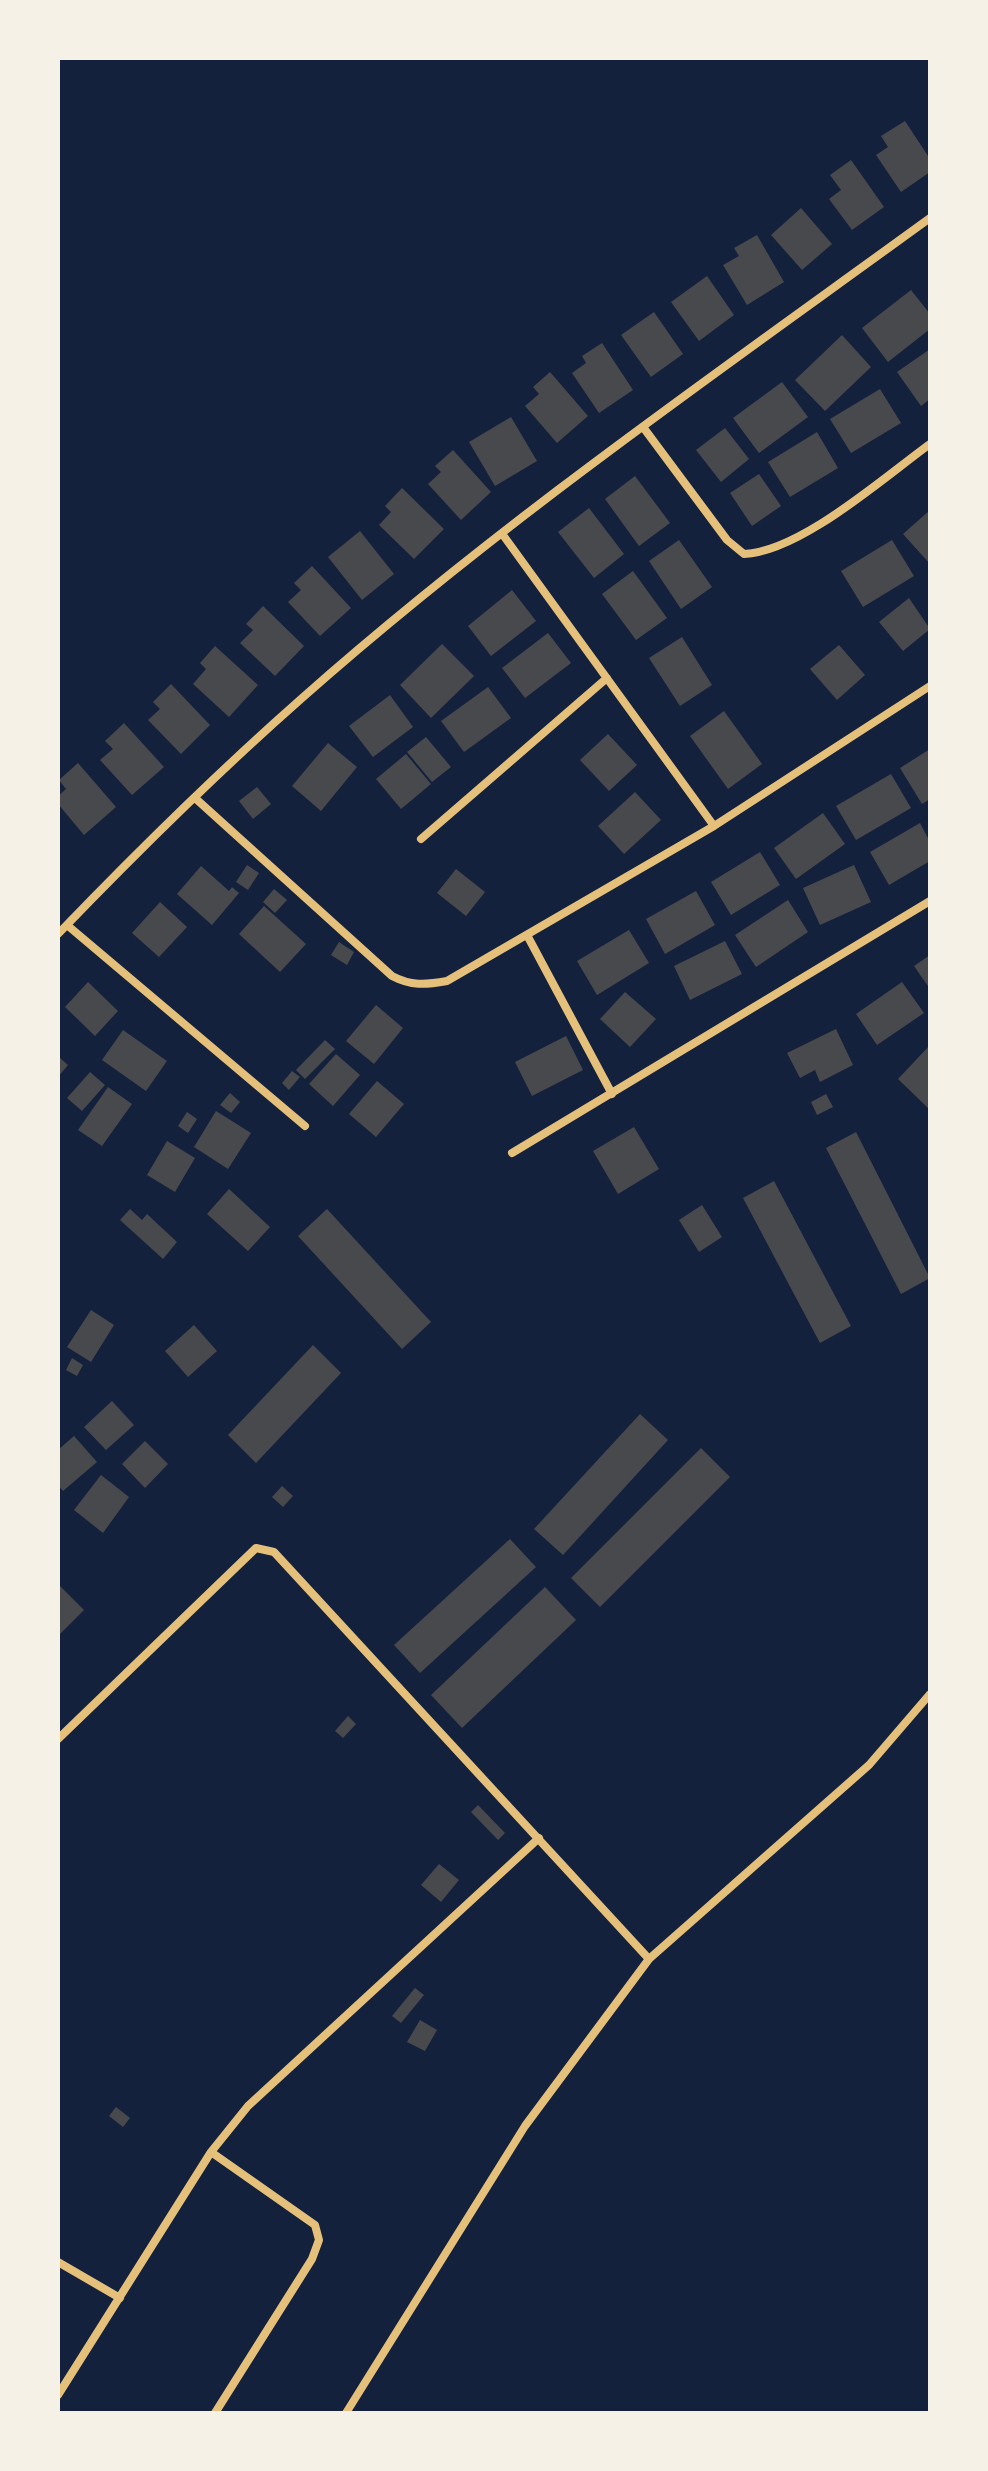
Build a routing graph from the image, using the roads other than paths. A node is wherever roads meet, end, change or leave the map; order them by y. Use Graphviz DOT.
graph roads {
  1 [pos="930,218"];
  2 [pos="643,427"];
  3 [pos="930,444"];
  4 [pos="503,535"];
  5 [pos="607,678"];
  6 [pos="930,686"];
  7 [pos="195,798"];
  8 [pos="714,826"];
  9 [pos="421,839"];
  10 [pos="930,901"];
  11 [pos="67,925"];
  12 [pos="58,934"];
  13 [pos="527,935"];
  14 [pos="612,1094"];
  15 [pos="305,1126"];
  16 [pos="512,1153"];
  17 [pos="930,1694"];
  18 [pos="58,1739"];
  19 [pos="539,1838"];
  20 [pos="649,1959"];
  21 [pos="211,2152"];
  22 [pos="58,2262"];
  23 [pos="120,2298"];
  24 [pos="58,2395"];
  25 [pos="215,2413"];
  26 [pos="346,2413"];
  1 -- 2 [label="street"];
  2 -- 3 [label="street"];
  2 -- 4 [label="street"];
  4 -- 5 [label="street"];
  4 -- 7 [label="street"];
  5 -- 8 [label="street"];
  5 -- 9 [label="street"];
  6 -- 8 [label="street"];
  7 -- 11 [label="street"];
  7 -- 13 [label="street"];
  8 -- 13 [label="street"];
  10 -- 14 [label="street"];
  11 -- 12 [label="street"];
  11 -- 15 [label="street"];
  13 -- 14 [label="street"];
  14 -- 16 [label="street"];
  17 -- 20 [label="street"];
  18 -- 19 [label="street"];
  19 -- 20 [label="street"];
  19 -- 21 [label="street"];
  20 -- 26 [label="street"];
  21 -- 23 [label="street"];
  21 -- 25 [label="street"];
  22 -- 23 [label="street"];
  23 -- 24 [label="street"];
}
